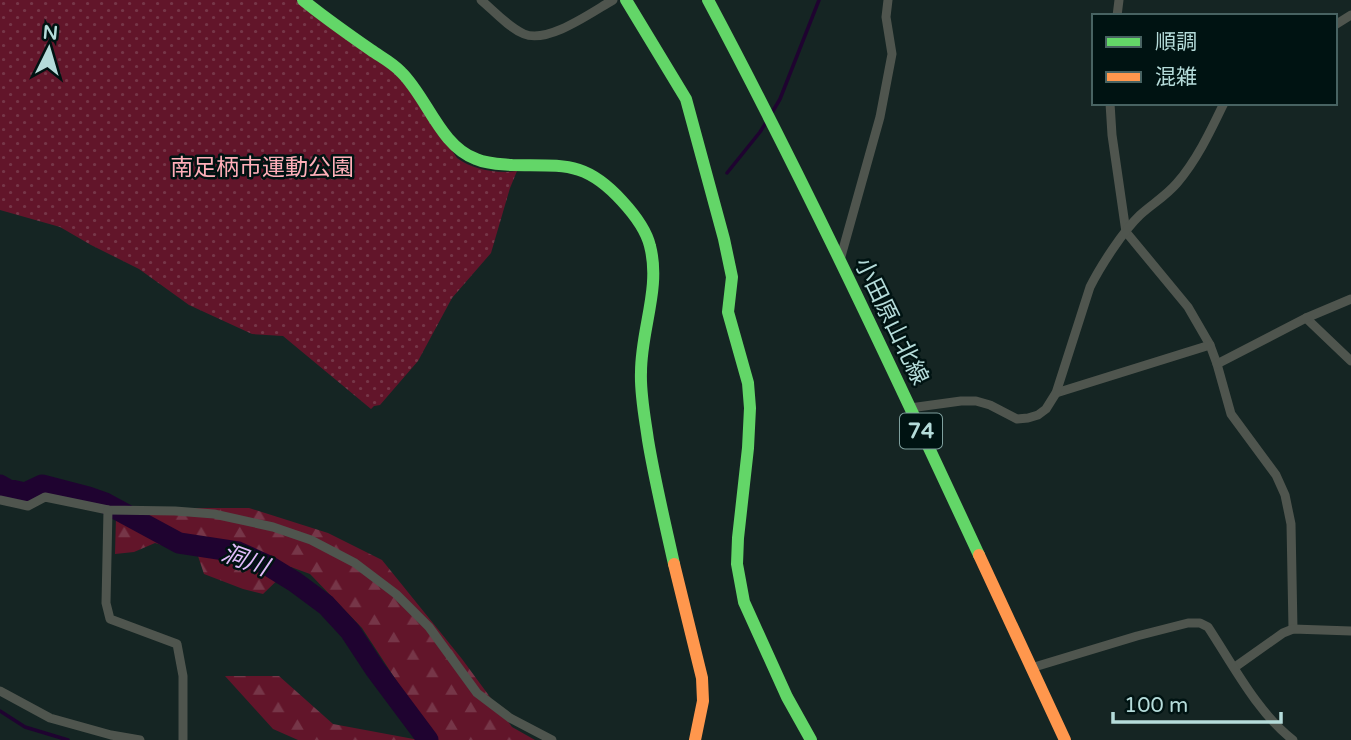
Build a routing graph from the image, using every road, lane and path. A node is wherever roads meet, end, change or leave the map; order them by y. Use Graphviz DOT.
graph roads {
  1 [pos="303,0"];
  2 [pos="481,0"];
  3 [pos="613,0"];
  4 [pos="626,0"];
  5 [pos="708,0"];
  6 [pos="888,0"];
  7 [pos="1110,105"];
  8 [pos="1223,105"];
  9 [pos="1126,232"];
  10 [pos="839,261"];
  11 [pos="1351,299"];
  12 [pos="1306,318"];
  13 [pos="1210,345"];
  14 [pos="1351,361"];
  15 [pos="1217,363"];
  16 [pos="1056,393"];
  17 [pos="910,408"];
  18 [pos="0,500"];
  19 [pos="108,510"];
  20 [pos="1293,629"];
  21 [pos="1351,631"];
  22 [pos="1031,667"];
  23 [pos="1235,667"];
  24 [pos="0,691"];
  25 [pos="140,740"];
  26 [pos="183,740"];
  27 [pos="552,740"];
  28 [pos="695,740"];
  29 [pos="811,740"];
  30 [pos="1065,740"];
  31 [pos="1293,740"];
  1 -- 28 [label="street"];
  2 -- 3 [label="street"];
  4 -- 29 [label="street"];
  5 -- 10 [label="street, 小田原山北線 / 74"];
  6 -- 10 [label="street"];
  7 -- 9 [label="street"];
  8 -- 9 [label="street"];
  9 -- 13 [label="street"];
  9 -- 16 [label="street"];
  10 -- 17 [label="street, 小田原山北線 / 74"];
  11 -- 12 [label="street"];
  12 -- 14 [label="street"];
  12 -- 15 [label="street"];
  13 -- 15 [label="street"];
  13 -- 16 [label="street"];
  15 -- 20 [label="street"];
  16 -- 17 [label="street"];
  17 -- 22 [label="street, 小田原山北線 / 74"];
  18 -- 19 [label="street"];
  19 -- 26 [label="street"];
  19 -- 27 [label="street"];
  20 -- 21 [label="street"];
  20 -- 23 [label="street"];
  22 -- 23 [label="street"];
  22 -- 30 [label="street, 小田原山北線 / 74"];
  23 -- 31 [label="street"];
  24 -- 25 [label="street"];
}
